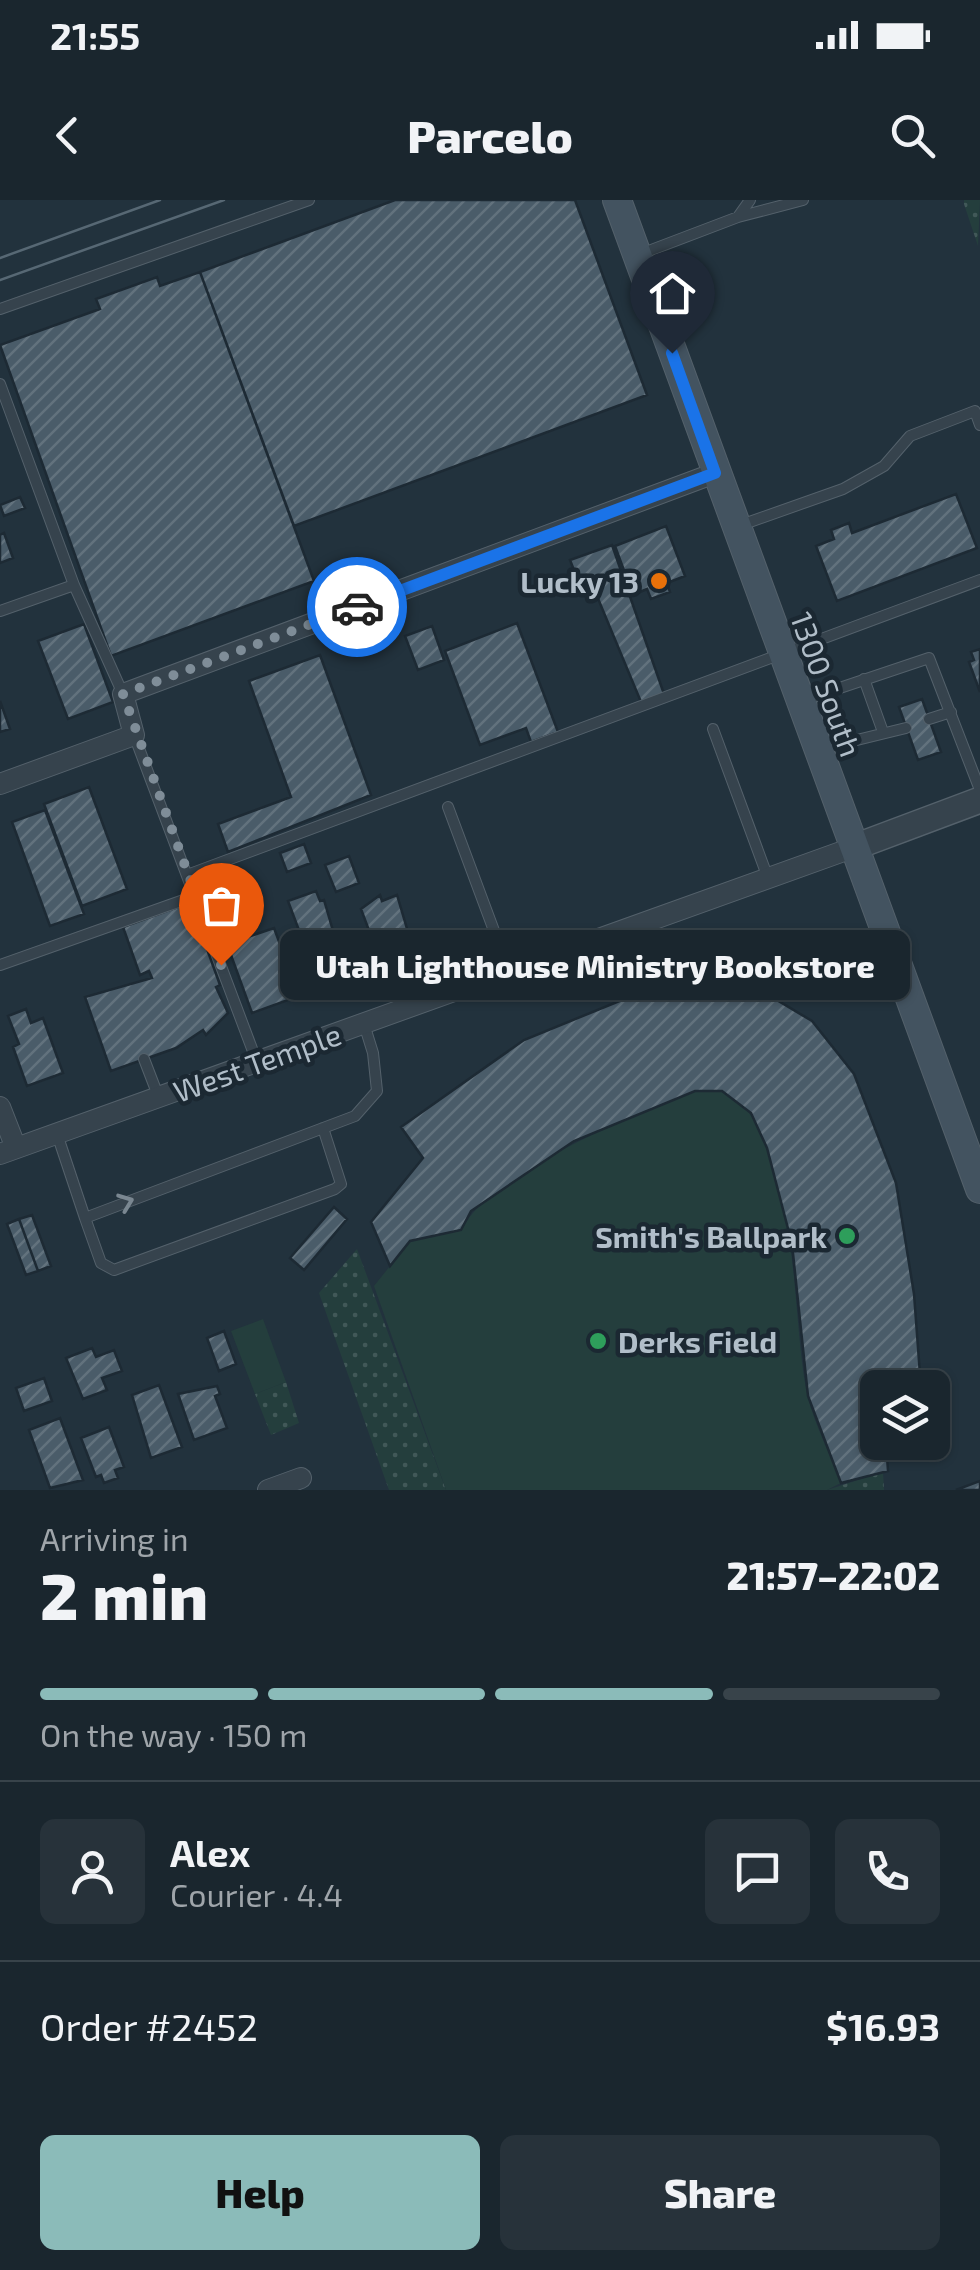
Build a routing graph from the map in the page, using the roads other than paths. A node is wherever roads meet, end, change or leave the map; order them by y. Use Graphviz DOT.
graph roads {
  1 [pos="309,200"];
  2 [pos="617,200"];
  3 [pos="750,200"];
  4 [pos="803,200"];
  5 [pos="738,218"];
  6 [pos="636,255"];
  7 [pos="0,310"];
  8 [pos="0,384"];
  9 [pos="980,426"];
  10 [pos="715,473"];
  11 [pos="735,527"];
  12 [pos="980,580"];
  13 [pos="74,585"];
  14 [pos="0,611"];
  15 [pos="781,651"];
  16 [pos="864,679"];
  17 [pos="123,694"];
  18 [pos="800,702"];
  19 [pos="951,712"];
  20 [pos="929,718"];
  21 [pos="906,728"];
  22 [pos="713,729"];
  23 [pos="883,732"];
  24 [pos="134,735"];
  25 [pos="817,750"];
  26 [pos="0,784"];
  27 [pos="980,790"];
  28 [pos="980,800"];
  29 [pos="448,807"];
  30 [pos="852,848"];
  31 [pos="186,875"];
  32 [pos="768,879"];
  33 [pos="194,896"];
  34 [pos="0,965"];
  35 [pos="509,972"];
  36 [pos="364,1024"];
  37 [pos="144,1060"];
  38 [pos="258,1062"];
  39 [pos="159,1098"];
  40 [pos="0,1107"];
  41 [pos="323,1128"];
  42 [pos="57,1134"];
  43 [pos="8,1151"];
  44 [pos="980,1189"];
  45 [pos="85,1218"];
  46 [pos="301,1478"];
  47 [pos="268,1490"];
  1 -- 7 [label="lane"];
  2 -- 6 [label="main road, 1300 South"];
  3 -- 5 [label="lane"];
  4 -- 5 [label="lane"];
  5 -- 6 [label="lane"];
  6 -- 10 [label="main road, 1300 South"];
  8 -- 13 [label="lane"];
  9 -- 11 [label="lane"];
  10 -- 11 [label="main road, 1300 South"];
  10 -- 17 [label="street"];
  11 -- 15 [label="main road, 1300 South"];
  12 -- 15 [label="lane"];
  13 -- 14 [label="lane"];
  13 -- 17 [label="lane"];
  15 -- 18 [label="main road, 1300 South"];
  15 -- 31 [label="lane"];
  16 -- 18 [label="lane"];
  16 -- 19 [label="lane"];
  16 -- 23 [label="lane"];
  17 -- 24 [label="street"];
  18 -- 25 [label="main road, 1300 South"];
  19 -- 20 [label="lane"];
  19 -- 27 [label="lane"];
  21 -- 23 [label="lane"];
  22 -- 32 [label="lane"];
  23 -- 25 [label="lane"];
  24 -- 26 [label="street"];
  24 -- 31 [label="lane"];
  25 -- 30 [label="main road, 1300 South"];
  28 -- 30 [label="street"];
  29 -- 35 [label="lane"];
  30 -- 32 [label="street, West Temple"];
  30 -- 44 [label="main road, 1300 South"];
  31 -- 33 [label="lane"];
  32 -- 35 [label="street, West Temple"];
  33 -- 34 [label="lane"];
  33 -- 38 [label="lane"];
  35 -- 36 [label="street, West Temple"];
  36 -- 38 [label="street, West Temple"];
  36 -- 41 [label="lane"];
  37 -- 39 [label="lane"];
  38 -- 39 [label="street, West Temple"];
  39 -- 42 [label="street, West Temple"];
  40 -- 43 [label="street"];
  45 -- 41 [label="lane, one-way"];
  41 -- 45 [label="lane"];
  42 -- 43 [label="street, West Temple"];
  42 -- 45 [label="lane"];
  46 -- 47 [label="street"];
}
